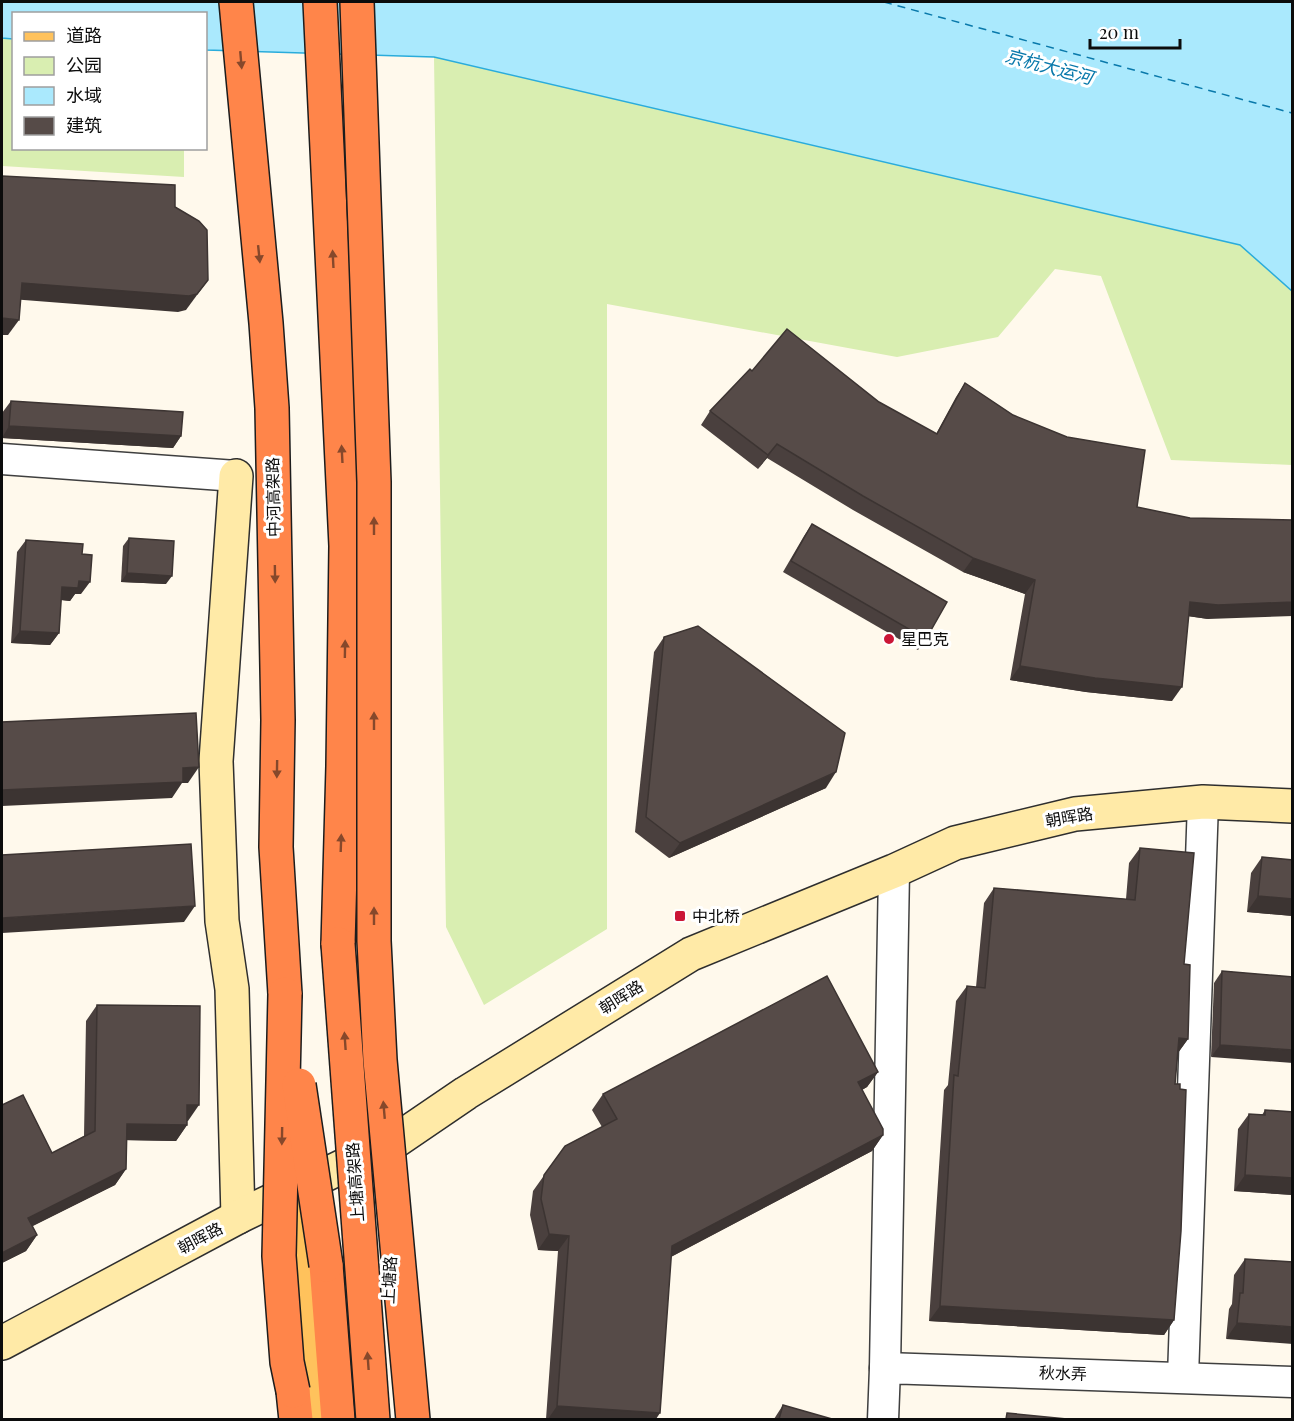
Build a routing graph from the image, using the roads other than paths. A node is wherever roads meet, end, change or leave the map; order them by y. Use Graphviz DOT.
graph roads {
  1 [pos="236,2"];
  2 [pos="320,2"];
  3 [pos="357,2"];
  4 [pos="2,459"];
  5 [pos="236,476"];
  6 [pos="1203,802"];
  7 [pos="1293,806"];
  8 [pos="374,825"];
  9 [pos="894,871"];
  10 [pos="338,944"];
  11 [pos="285,994"];
  12 [pos="397,1140"];
  13 [pos="295,1188"];
  14 [pos="238,1217"];
  15 [pos="2,1343"];
  16 [pos="885,1368"];
  17 [pos="1183,1377"];
  18 [pos="1293,1382"];
  19 [pos="296,1419"];
  20 [pos="310,1419"];
  21 [pos="338,1419"];
  22 [pos="372,1419"];
  23 [pos="397,1419"];
  24 [pos="413,1419"];
  25 [pos="883,1419"];
  1 -- 11 [label="highway, 中河高架路, one-way"];
  10 -- 2 [label="highway, one-way"];
  8 -- 3 [label="highway, one-way, bridge"];
  4 -- 5 [label="street"];
  5 -- 14 [label="street"];
  6 -- 7 [label="street, 朝晖路"];
  6 -- 9 [label="street, 朝晖路"];
  6 -- 17 [label="street"];
  8 -- 10 [label="highway, bridge"];
  24 -- 8 [label="highway, one-way, bridge"];
  9 -- 12 [label="street, 朝晖路"];
  9 -- 16 [label="street"];
  22 -- 10 [label="highway, 上塘高架路, one-way, bridge"];
  11 -- 19 [label="highway, one-way, bridge"];
  11 -- 21 [label="highway, bridge"];
  12 -- 13 [label="street, 朝晖路"];
  12 -- 23 [label="main road, 上塘路"];
  13 -- 14 [label="street, 朝晖路"];
  13 -- 20 [label="main road"];
  14 -- 15 [label="street, 朝晖路"];
  16 -- 17 [label="street, 秋水弄"];
  16 -- 25 [label="street"];
  17 -- 18 [label="street, 秋水弄"];
}
